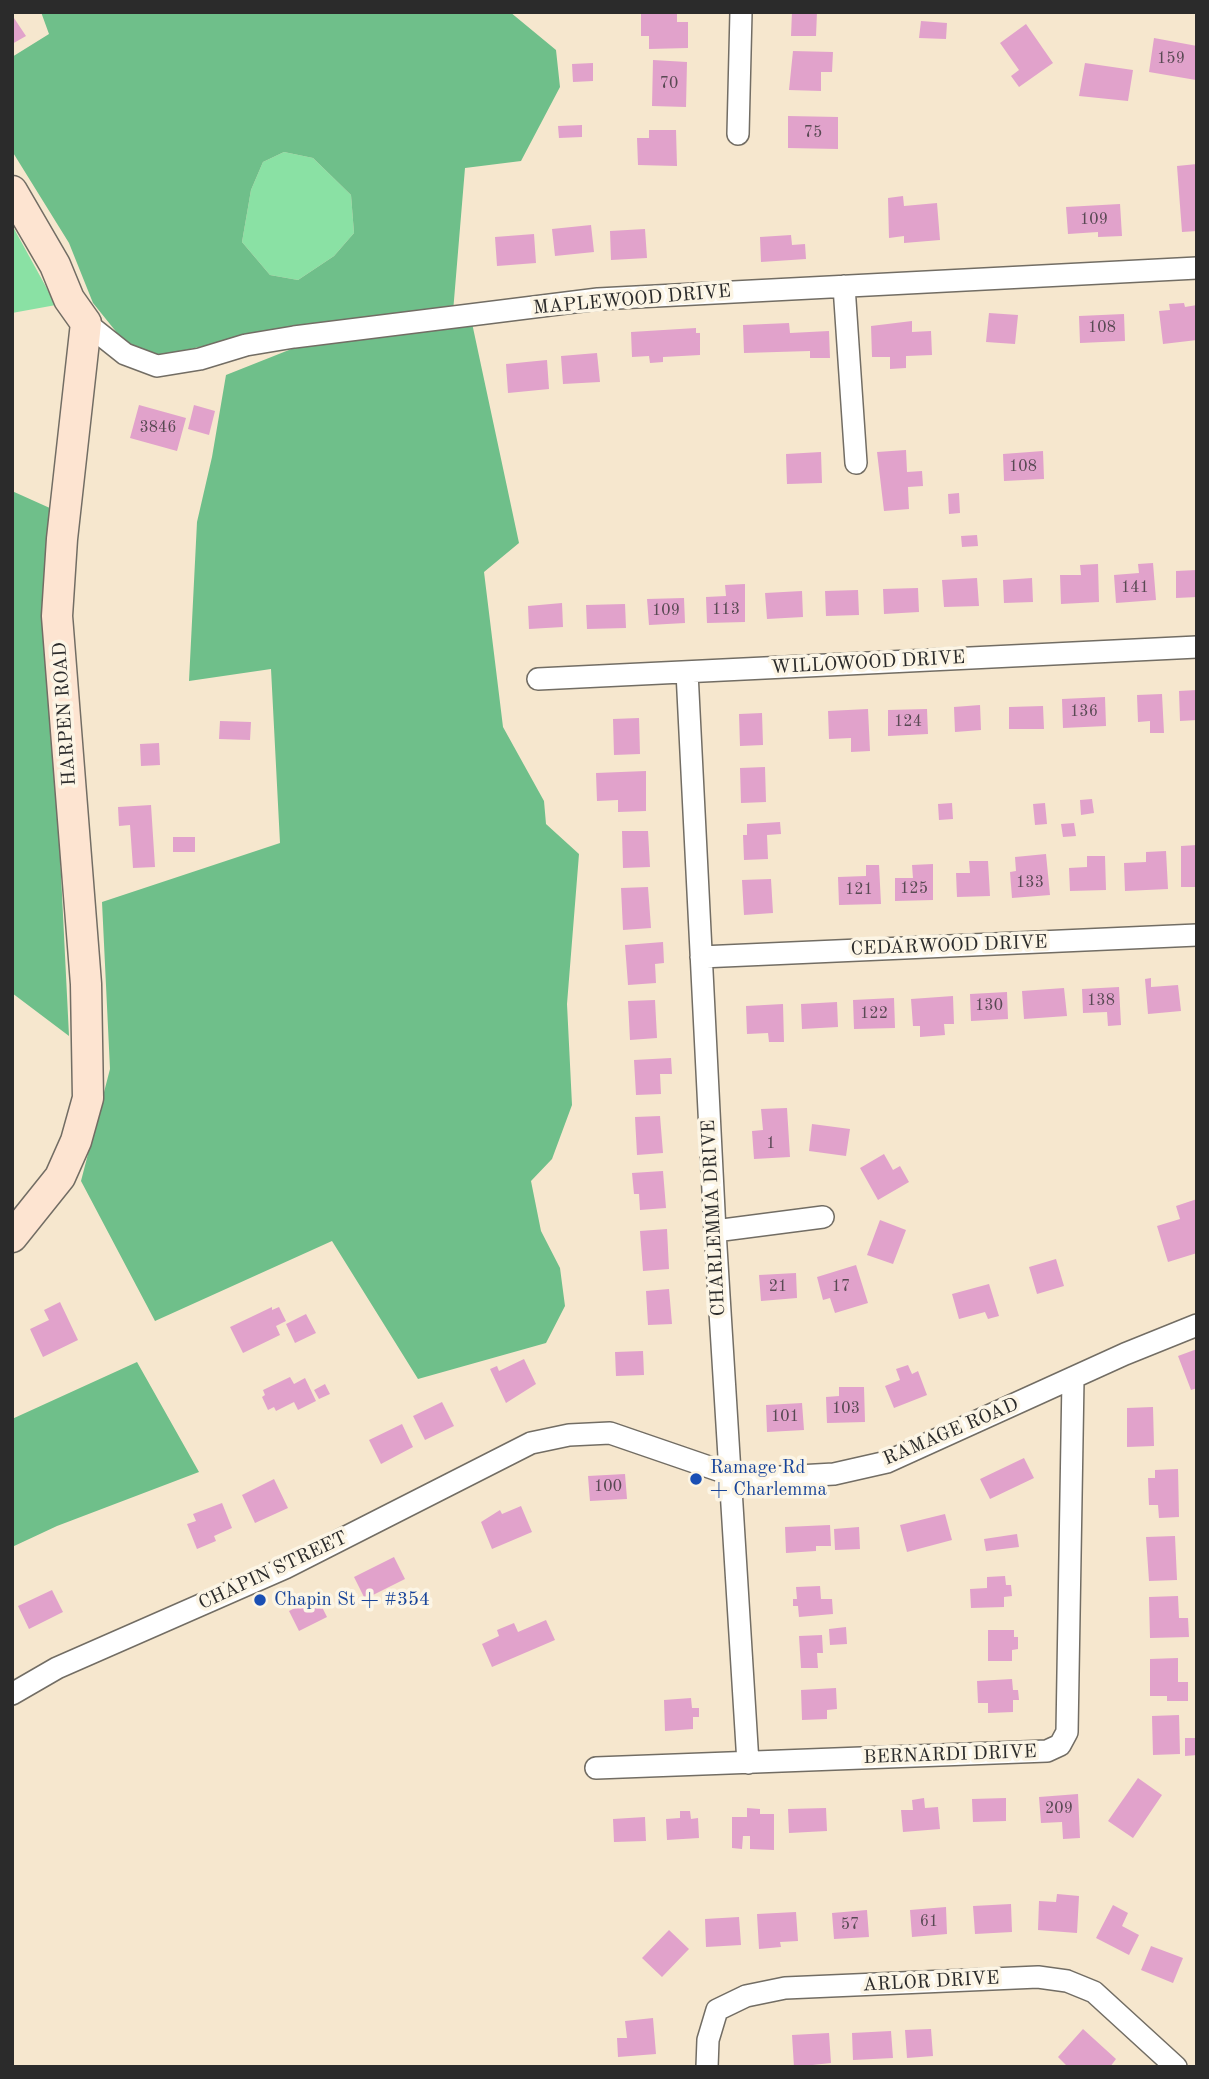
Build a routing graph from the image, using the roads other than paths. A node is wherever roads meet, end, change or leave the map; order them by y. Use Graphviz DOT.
graph roads {
  1 [pos="741,12"];
  2 [pos="738,134"];
  3 [pos="12,191"];
  4 [pos="1197,268"];
  5 [pos="844,286"];
  6 [pos="86,323"];
  7 [pos="856,463"];
  8 [pos="1197,648"];
  9 [pos="687,672"];
  10 [pos="538,678"];
  11 [pos="1197,935"];
  12 [pos="701,957"];
  13 [pos="823,1217"];
  14 [pos="715,1231"];
  15 [pos="12,1237"];
  16 [pos="1197,1325"];
  17 [pos="1073,1378"];
  18 [pos="531,1443"];
  19 [pos="729,1476"];
  20 [pos="12,1694"];
  21 [pos="748,1763"];
  22 [pos="596,1768"];
  23 [pos="708,2067"];
  24 [pos="1176,2067"];
  1 -- 2 [label="street"];
  3 -- 6 [label="street"];
  4 -- 5 [label="street, MAPLEWOOD DRIVE"];
  5 -- 6 [label="street, MAPLEWOOD DRIVE"];
  5 -- 7 [label="street"];
  6 -- 15 [label="street, HARPEN ROAD"];
  8 -- 9 [label="street, WILLOWOOD DRIVE"];
  9 -- 10 [label="street, WILLOWOOD DRIVE"];
  9 -- 12 [label="street, CHARLEMMA DRIVE"];
  11 -- 12 [label="street, CEDARWOOD DRIVE"];
  12 -- 14 [label="street, CHARLEMMA DRIVE"];
  13 -- 14 [label="street"];
  14 -- 19 [label="street, CHARLEMMA DRIVE"];
  16 -- 17 [label="street, RAMAGE ROAD"];
  17 -- 19 [label="street, RAMAGE ROAD"];
  17 -- 21 [label="street, BERNARDI DRIVE"];
  18 -- 19 [label="street, RAMAGE ROAD"];
  18 -- 20 [label="street, CHAPIN STREET"];
  19 -- 21 [label="street, CHARLEMMA DRIVE"];
  21 -- 22 [label="street, BERNARDI DRIVE"];
  23 -- 24 [label="street, ARLOR DRIVE"];
}
